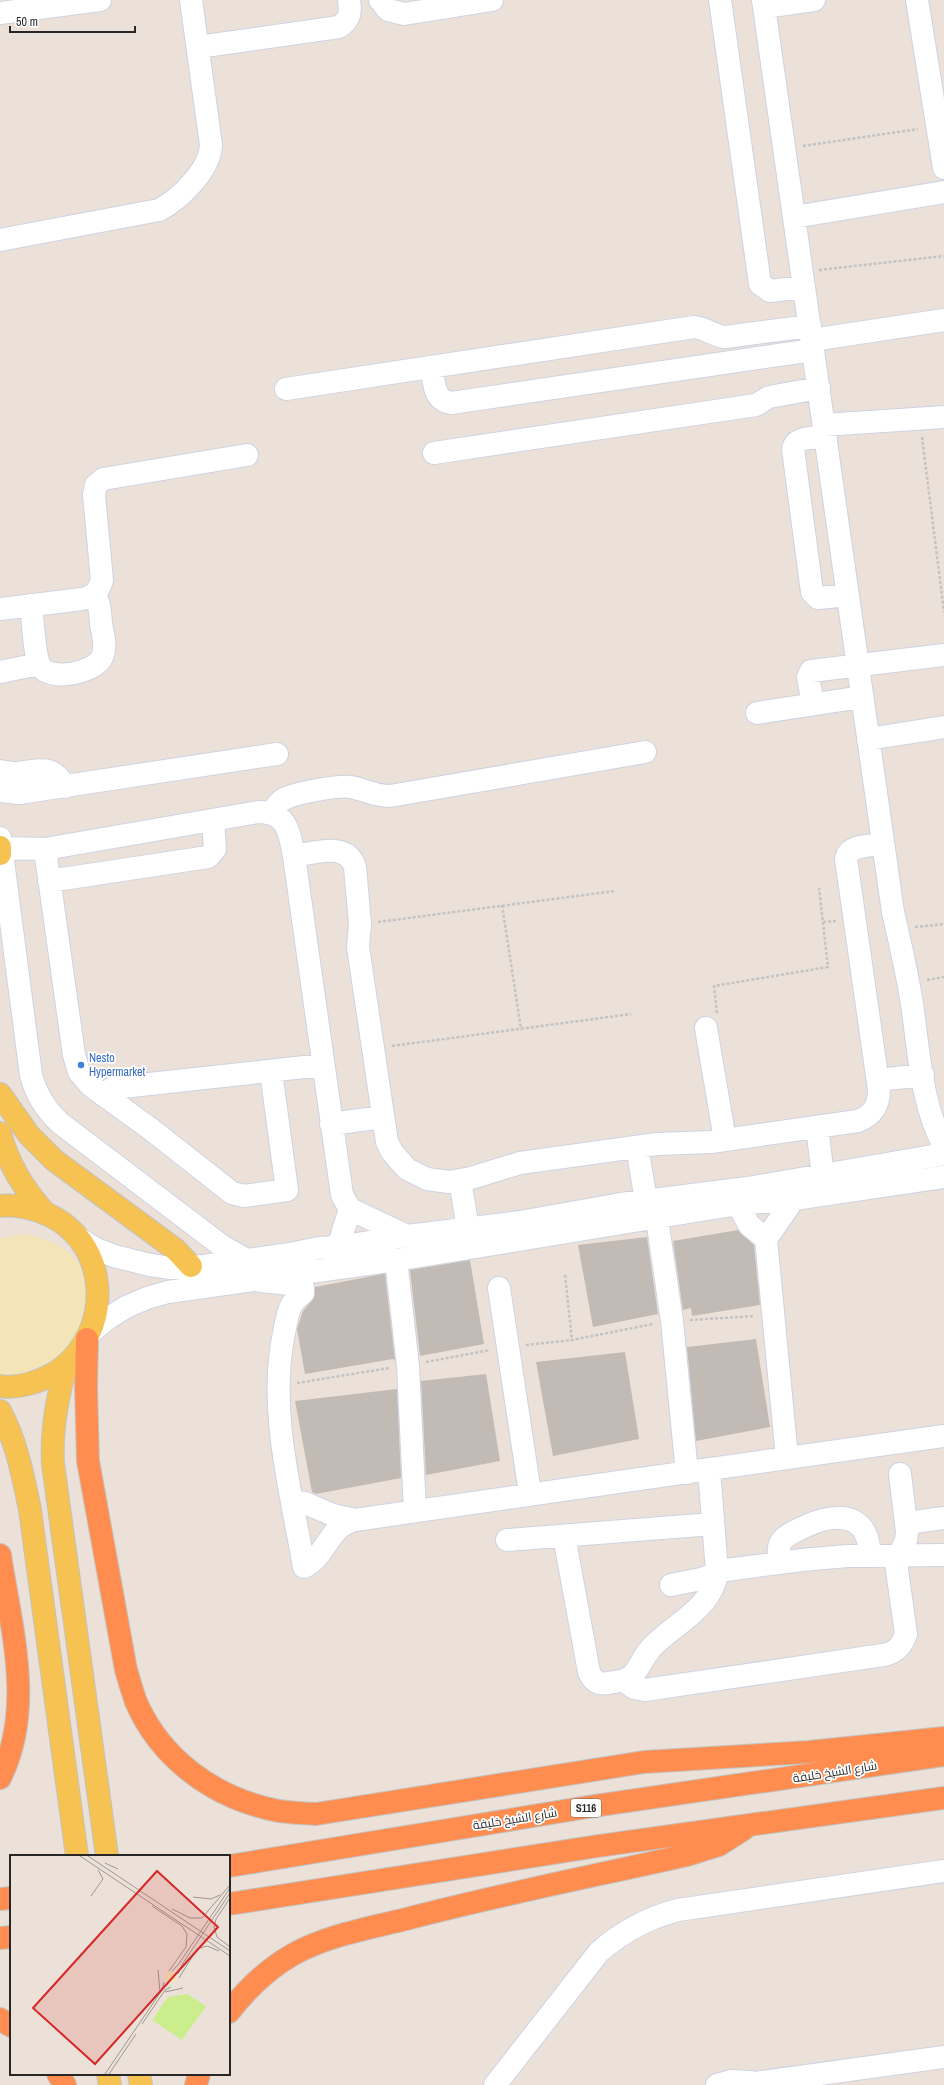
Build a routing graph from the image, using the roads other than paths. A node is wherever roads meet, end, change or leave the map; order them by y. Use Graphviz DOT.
graph roads {
  1 [pos="100,0"];
  2 [pos="191,0"];
  3 [pos="349,0"];
  4 [pos="492,0"];
  5 [pos="720,0"];
  6 [pos="814,0"];
  7 [pos="917,0"];
  8 [pos="387,3"];
  9 [pos="764,4"];
  10 [pos="0,13"];
  11 [pos="198,47"];
  12 [pos="936,67"];
  13 [pos="944,168"];
  14 [pos="944,192"];
  15 [pos="794,217"];
  16 [pos="0,240"];
  17 [pos="803,280"];
  18 [pos="944,320"];
  19 [pos="811,339"];
  20 [pos="432,367"];
  21 [pos="286,389"];
  22 [pos="820,396"];
  23 [pos="944,417"];
  24 [pos="825,431"];
  25 [pos="434,453"];
  26 [pos="247,455"];
  27 [pos="94,595"];
  28 [pos="848,595"];
  29 [pos="31,605"];
  30 [pos="0,609"];
  31 [pos="944,655"];
  32 [pos="39,664"];
  33 [pos="858,666"];
  34 [pos="0,672"];
  35 [pos="862,697"];
  36 [pos="813,704"];
  37 [pos="757,713"];
  38 [pos="944,727"];
  39 [pos="868,739"];
  40 [pos="645,752"];
  41 [pos="277,754"];
  42 [pos="0,771"];
  43 [pos="65,787"];
  44 [pos="0,791"];
  45 [pos="272,814"];
  46 [pos="213,820"];
  47 [pos="883,844"];
  48 [pos="0,847"];
  49 [pos="44,849"];
  50 [pos="294,856"];
  51 [pos="49,881"];
  52 [pos="706,1028"];
  53 [pos="323,1065"];
  54 [pos="271,1072"];
  55 [pos="923,1075"];
  56 [pos="878,1080"];
  57 [pos="0,1094"];
  58 [pos="104,1095"];
  59 [pos="382,1117"];
  60 [pos="331,1124"];
  61 [pos="817,1126"];
  62 [pos="0,1133"];
  63 [pos="939,1137"];
  64 [pos="725,1140"];
  65 [pos="637,1147"];
  66 [pos="934,1156"];
  67 [pos="823,1176"];
  68 [pos="944,1177"];
  69 [pos="460,1180"];
  70 [pos="793,1190"];
  71 [pos="738,1204"];
  72 [pos="0,1206"];
  73 [pos="350,1209"];
  74 [pos="652,1210"];
  75 [pos="46,1214"];
  76 [pos="468,1229"];
  77 [pos="407,1236"];
  78 [pos="78,1238"];
  79 [pos="766,1239"];
  80 [pos="338,1248"];
  81 [pos="247,1260"];
  82 [pos="396,1260"];
  83 [pos="191,1266"];
  84 [pos="255,1280"];
  85 [pos="499,1288"];
  86 [pos="89,1336"];
  87 [pos="66,1366"];
  88 [pos="0,1386"];
  89 [pos="0,1411"];
  90 [pos="944,1436"];
  91 [pos="787,1458"];
  92 [pos="709,1469"];
  93 [pos="687,1473"];
  94 [pos="900,1474"];
  95 [pos="530,1493"];
  96 [pos="293,1501"];
  97 [pos="415,1511"];
  98 [pos="944,1518"];
  99 [pos="355,1520"];
  100 [pos="906,1523"];
  101 [pos="713,1524"];
  102 [pos="564,1536"];
  103 [pos="507,1540"];
  104 [pos="0,1555"];
  105 [pos="944,1555"];
  106 [pos="870,1556"];
  107 [pos="898,1556"];
  108 [pos="780,1563"];
  109 [pos="717,1572"];
  110 [pos="671,1585"];
  111 [pos="625,1681"];
  112 [pos="944,1738"];
  113 [pos="944,1755"];
  114 [pos="0,1778"];
  115 [pos="944,1798"];
  116 [pos="749,1825"];
  117 [pos="77,1855"];
  118 [pos="107,1855"];
  119 [pos="230,1866"];
  120 [pos="944,1872"];
  121 [pos="10,1898"];
  122 [pos="0,1899"];
  123 [pos="230,1904"];
  124 [pos="10,1937"];
  125 [pos="0,1938"];
  126 [pos="230,2011"];
  127 [pos="0,2019"];
  128 [pos="10,2025"];
  129 [pos="944,2056"];
  130 [pos="59,2075"];
  131 [pos="108,2075"];
  132 [pos="139,2075"];
  133 [pos="199,2075"];
  134 [pos="745,2084"];
  135 [pos="65,2085"];
  136 [pos="110,2085"];
  137 [pos="140,2085"];
  138 [pos="196,2085"];
  139 [pos="495,2085"];
  140 [pos="717,2085"];
  1 -- 10 [label="street"];
  2 -- 11 [label="street"];
  3 -- 11 [label="street"];
  4 -- 8 [label="street"];
  5 -- 17 [label="street"];
  6 -- 9 [label="street"];
  7 -- 12 [label="street"];
  9 -- 15 [label="street"];
  11 -- 16 [label="street"];
  12 -- 13 [label="street"];
  14 -- 15 [label="street"];
  15 -- 17 [label="street"];
  17 -- 19 [label="street"];
  18 -- 19 [label="street"];
  19 -- 20 [label="street"];
  19 -- 20 [label="street"];
  19 -- 22 [label="street"];
  20 -- 21 [label="street"];
  22 -- 24 [label="street"];
  22 -- 25 [label="street"];
  23 -- 24 [label="street"];
  24 -- 28 [label="street"];
  24 -- 28 [label="street"];
  26 -- 27 [label="street"];
  27 -- 29 [label="street"];
  27 -- 32 [label="street"];
  28 -- 33 [label="street"];
  29 -- 30 [label="street"];
  29 -- 32 [label="street"];
  31 -- 33 [label="street"];
  32 -- 34 [label="street"];
  33 -- 35 [label="street"];
  33 -- 36 [label="street"];
  35 -- 36 [label="street"];
  35 -- 39 [label="street"];
  36 -- 37 [label="street"];
  38 -- 39 [label="street"];
  39 -- 47 [label="street"];
  40 -- 45 [label="street"];
  41 -- 43 [label="street"];
  42 -- 43 [label="street"];
  43 -- 44 [label="street"];
  45 -- 46 [label="street"];
  45 -- 50 [label="street"];
  46 -- 49 [label="street"];
  46 -- 51 [label="street"];
  47 -- 55 [label="street"];
  47 -- 56 [label="street"];
  48 -- 49 [label="street"];
  48 -- 81 [label="street"];
  49 -- 51 [label="street"];
  50 -- 53 [label="street"];
  50 -- 59 [label="street"];
  51 -- 58 [label="street"];
  52 -- 64 [label="street"];
  53 -- 54 [label="street"];
  53 -- 60 [label="street"];
  54 -- 58 [label="street"];
  54 -- 58 [label="street"];
  55 -- 56 [label="street"];
  55 -- 63 [label="street"];
  56 -- 61 [label="street"];
  57 -- 83 [label="main road"];
  59 -- 60 [label="street"];
  59 -- 69 [label="street"];
  60 -- 73 [label="street"];
  61 -- 64 [label="street"];
  61 -- 67 [label="street"];
  62 -- 75 [label="main road"];
  63 -- 66 [label="street"];
  64 -- 65 [label="street"];
  65 -- 69 [label="street"];
  65 -- 74 [label="street"];
  66 -- 67 [label="street"];
  67 -- 70 [label="street"];
  68 -- 70 [label="street"];
  69 -- 76 [label="street"];
  70 -- 71 [label="street"];
  70 -- 74 [label="street"];
  70 -- 79 [label="street"];
  71 -- 74 [label="street"];
  71 -- 79 [label="street"];
  72 -- 75 [label="main road"];
  73 -- 77 [label="street"];
  73 -- 80 [label="street"];
  74 -- 76 [label="street"];
  74 -- 82 [label="street"];
  74 -- 93 [label="street"];
  75 -- 78 [label="main road"];
  76 -- 77 [label="street"];
  77 -- 80 [label="street"];
  78 -- 83 [label="street"];
  78 -- 86 [label="main road"];
  79 -- 91 [label="street"];
  80 -- 81 [label="street"];
  81 -- 83 [label="street"];
  82 -- 84 [label="street"];
  82 -- 97 [label="street"];
  84 -- 86 [label="street"];
  84 -- 96 [label="street"];
  85 -- 95 [label="street"];
  86 -- 87 [label="main road"];
  86 -- 112 [label="highway"];
  87 -- 88 [label="main road"];
  87 -- 118 [label="main road"];
  89 -- 117 [label="main road"];
  90 -- 91 [label="street"];
  91 -- 92 [label="street"];
  92 -- 93 [label="street"];
  92 -- 101 [label="street"];
  93 -- 95 [label="street"];
  94 -- 100 [label="street"];
  95 -- 97 [label="street"];
  96 -- 99 [label="street"];
  96 -- 99 [label="street"];
  97 -- 99 [label="street"];
  98 -- 100 [label="street"];
  100 -- 107 [label="street"];
  101 -- 102 [label="street"];
  101 -- 109 [label="street"];
  102 -- 103 [label="street"];
  102 -- 111 [label="street"];
  104 -- 114 [label="highway"];
  105 -- 107 [label="street"];
  106 -- 107 [label="street"];
  106 -- 108 [label="street"];
  106 -- 108 [label="street"];
  107 -- 111 [label="street"];
  108 -- 109 [label="street"];
  109 -- 110 [label="street"];
  109 -- 111 [label="street"];
  113 -- 119 [label="highway, شارع الشيخ خليفة / S116"];
  115 -- 116 [label="highway"];
  116 -- 123 [label="highway"];
  116 -- 126 [label="highway"];
  120 -- 139 [label="street"];
  121 -- 122 [label="highway"];
  124 -- 125 [label="highway"];
  127 -- 128 [label="highway"];
  129 -- 134 [label="street"];
  130 -- 135 [label="highway"];
  131 -- 136 [label="main road"];
  132 -- 137 [label="main road"];
  133 -- 138 [label="highway"];
  134 -- 140 [label="street"];
}
